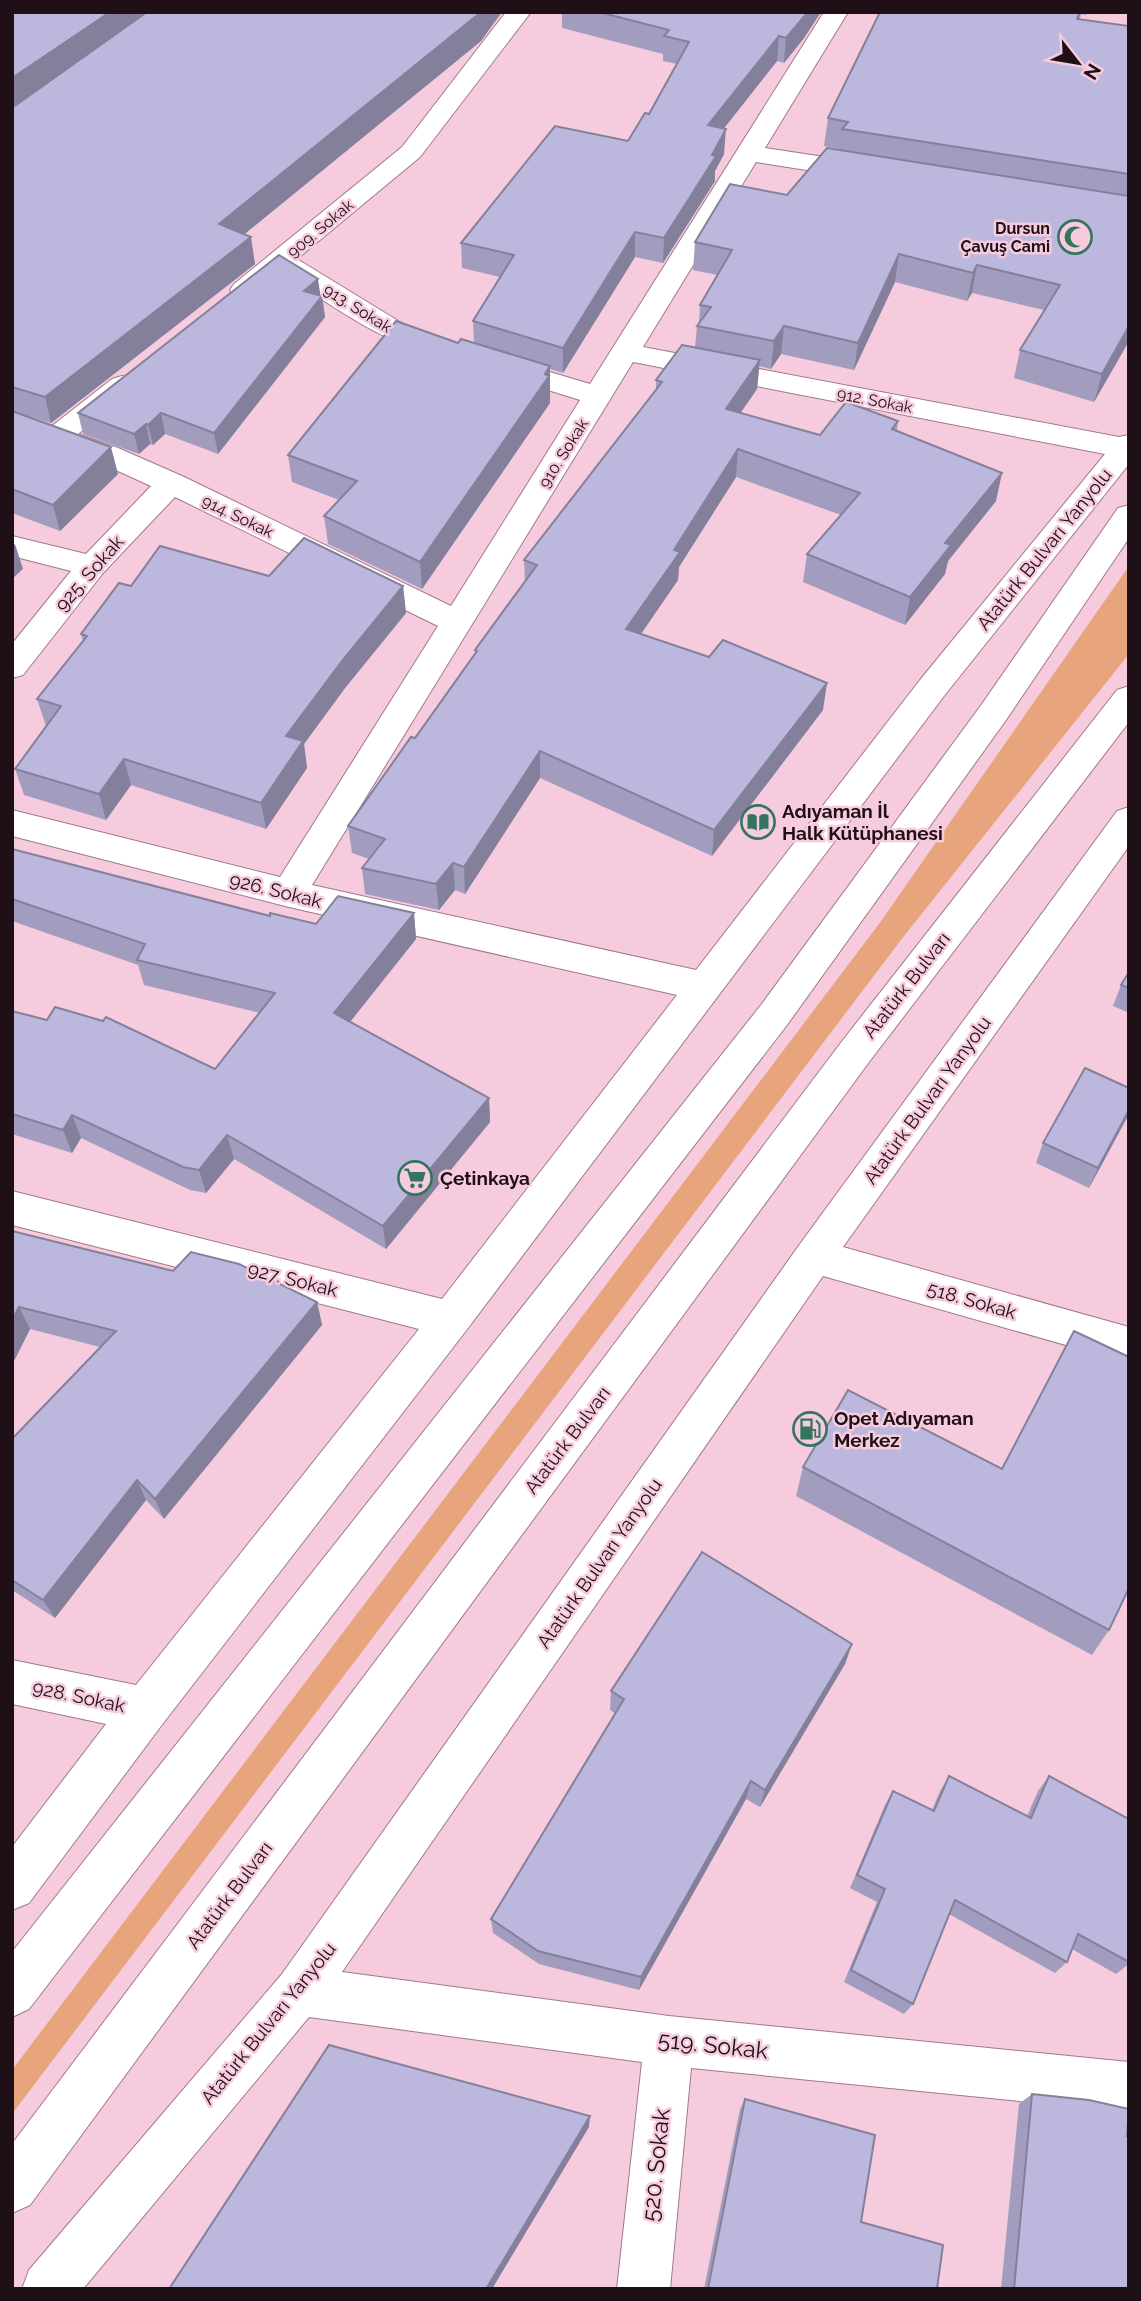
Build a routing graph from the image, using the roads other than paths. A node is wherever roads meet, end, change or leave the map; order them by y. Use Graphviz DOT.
graph roads {
  1 [pos="519,12"];
  2 [pos="836,12"];
  3 [pos="749,153"];
  4 [pos="884,175"];
  5 [pos="281,261"];
  6 [pos="228,303"];
  7 [pos="625,352"];
  8 [pos="141,370"];
  9 [pos="598,396"];
  10 [pos="12,422"];
  11 [pos="55,438"];
  12 [pos="1127,446"];
  13 [pos="171,483"];
  14 [pos="1129,515"];
  15 [pos="12,546"];
  16 [pos="92,566"];
  17 [pos="458,623"];
  18 [pos="12,667"];
  19 [pos="1129,698"];
  20 [pos="1129,820"];
  21 [pos="12,823"];
  22 [pos="289,894"];
  23 [pos="706,988"];
  24 [pos="12,1209"];
  25 [pos="814,1256"];
  26 [pos="451,1319"];
  27 [pos="1129,1345"];
  28 [pos="12,1682"];
  29 [pos="145,1710"];
  30 [pos="12,1886"];
  31 [pos="299,1991"];
  32 [pos="12,1992"];
  33 [pos="669,2041"];
  34 [pos="1129,2087"];
  35 [pos="12,2186"];
  36 [pos="48,2289"];
  37 [pos="643,2289"];
  1 -- 5 [label="main road, 909. Sokak"];
  2 -- 3 [label="main road, 910. Sokak"];
  3 -- 4 [label="main road"];
  3 -- 7 [label="main road, 910. Sokak"];
  5 -- 6 [label="main road, 909. Sokak"];
  5 -- 9 [label="main road, 913. Sokak"];
  7 -- 9 [label="main road, 910. Sokak"];
  7 -- 12 [label="main road, 912. Sokak"];
  8 -- 11 [label="main road"];
  9 -- 17 [label="main road, 910. Sokak"];
  10 -- 11 [label="main road, 914. Sokak"];
  11 -- 13 [label="main road, 914. Sokak"];
  12 -- 23 [label="main road, Atatürk Bulvarı Yanyolu"];
  13 -- 16 [label="main road, 925. Sokak"];
  13 -- 17 [label="main road, 914. Sokak"];
  14 -- 32 [label="main road"];
  15 -- 16 [label="main road"];
  16 -- 18 [label="main road, 925. Sokak"];
  17 -- 22 [label="main road, 910. Sokak"];
  19 -- 35 [label="main road, Atatürk Bulvarı"];
  20 -- 25 [label="main road, Atatürk Bulvarı Yanyolu"];
  21 -- 22 [label="main road, 926. Sokak"];
  22 -- 23 [label="main road, 926. Sokak"];
  23 -- 26 [label="main road, Atatürk Bulvarı Yanyolu"];
  24 -- 26 [label="main road, 927. Sokak"];
  25 -- 27 [label="main road, 518. Sokak"];
  25 -- 31 [label="main road, Atatürk Bulvarı Yanyolu"];
  26 -- 29 [label="main road, Atatürk Bulvarı Yanyolu"];
  28 -- 29 [label="main road, 928. Sokak"];
  29 -- 30 [label="main road, Atatürk Bulvarı Yanyolu"];
  31 -- 33 [label="main road, 519. Sokak"];
  31 -- 36 [label="main road, Atatürk Bulvarı Yanyolu"];
  33 -- 34 [label="main road, 519. Sokak"];
  33 -- 37 [label="main road, 520. Sokak"];
}
